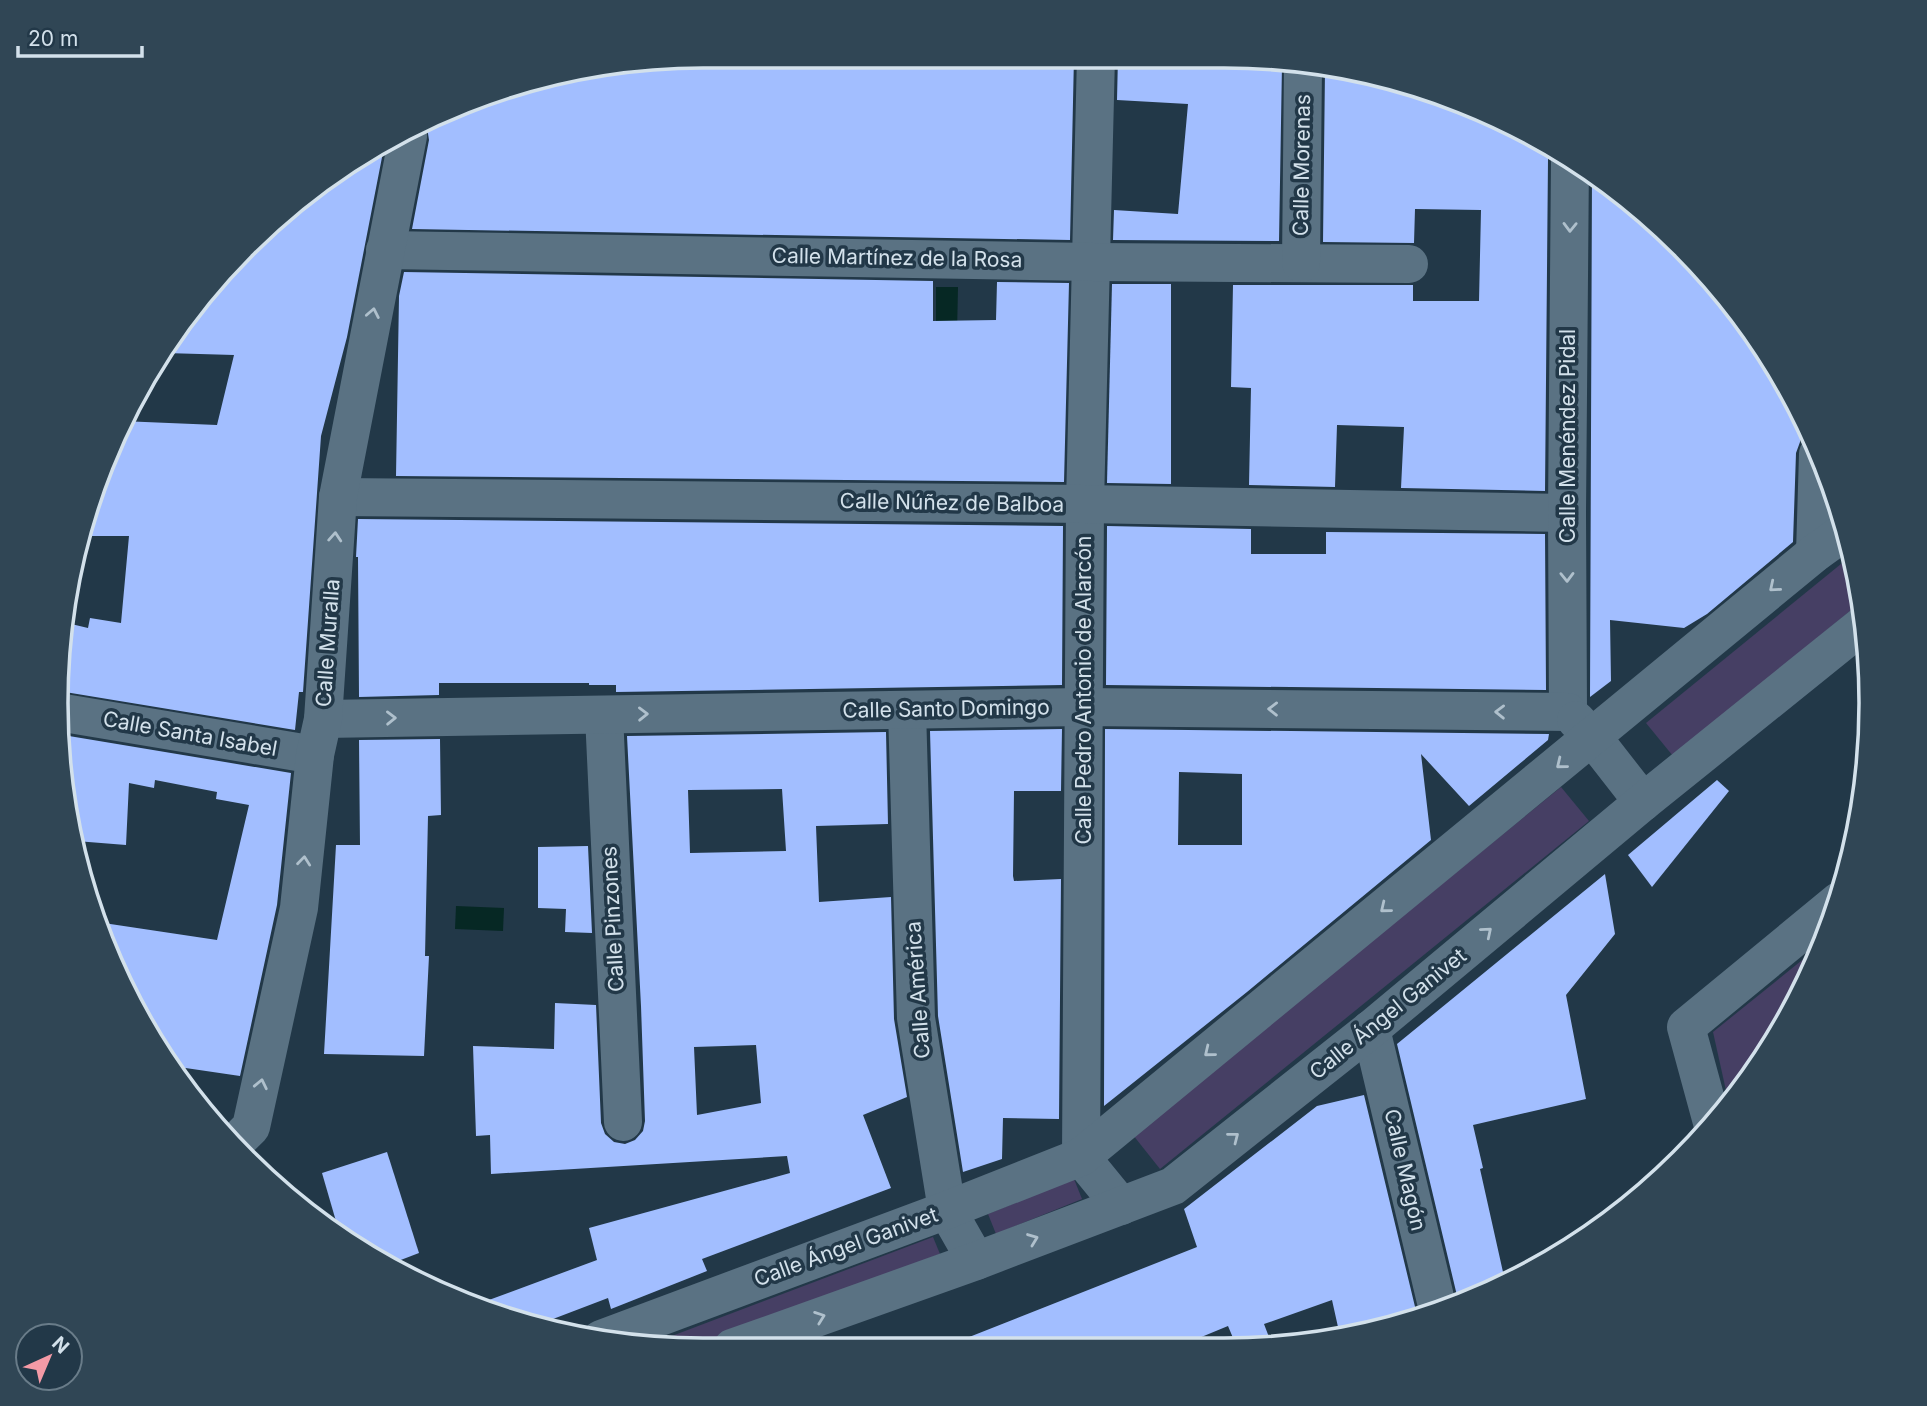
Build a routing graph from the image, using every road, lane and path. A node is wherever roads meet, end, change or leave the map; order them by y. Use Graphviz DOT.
graph roads {
  1 [pos="1096,68"];
  2 [pos="1303,74"];
  3 [pos="407,142"];
  4 [pos="1570,171"];
  5 [pos="385,250"];
  6 [pos="1093,262"];
  7 [pos="1301,263"];
  8 [pos="1409,264"];
  9 [pos="1817,479"];
  10 [pos="338,497"];
  11 [pos="1085,504"];
  12 [pos="1567,513"];
  13 [pos="1837,538"];
  14 [pos="1815,553"];
  15 [pos="1854,632"];
  16 [pos="1085,707"];
  17 [pos="906,710"];
  18 [pos="68,713"];
  19 [pos="604,715"];
  20 [pos="1581,725"];
  21 [pos="319,737"];
  22 [pos="1643,802"];
  23 [pos="1822,915"];
  24 [pos="1371,1029"];
  25 [pos="1709,1112"];
  26 [pos="623,1122"];
  27 [pos="240,1137"];
  28 [pos="1081,1157"];
  29 [pos="1121,1206"];
  30 [pos="947,1210"];
  31 [pos="976,1261"];
  32 [pos="1436,1301"];
  33 [pos="622,1332"];
  34 [pos="760,1338"];
  1 -- 6 [label="street, Calle Pedro Antonio de Alarcón"];
  2 -- 7 [label="street, Calle Morenas"];
  3 -- 5 [label="street, Calle Muralla"];
  4 -- 12 [label="street, Calle Menéndez Pidal, one-way"];
  5 -- 6 [label="street, Calle Martínez de la Rosa"];
  10 -- 5 [label="street, Calle Muralla, one-way"];
  6 -- 7 [label="street, Calle Martínez de la Rosa"];
  6 -- 11 [label="street, Calle Pedro Antonio de Alarcón"];
  7 -- 8 [label="street, Calle Martínez de la Rosa"];
  9 -- 14 [label="street"];
  10 -- 11 [label="street, Calle Núñez de Balboa"];
  21 -- 10 [label="street, Calle Muralla, one-way"];
  11 -- 12 [label="street, Calle Núñez de Balboa"];
  11 -- 16 [label="street, Calle Pedro Antonio de Alarcón"];
  12 -- 20 [label="street, Calle Menéndez Pidal, one-way"];
  13 -- 14 [label="street, Calle Ángel Ganivet"];
  14 -- 20 [label="street, Calle Ángel Ganivet, one-way"];
  15 -- 22 [label="street, Calle Ángel Ganivet"];
  16 -- 17 [label="street, Calle Santo Domingo"];
  20 -- 16 [label="street, Calle Santo Domingo, one-way"];
  16 -- 28 [label="street, Calle Pedro Antonio de Alarcón"];
  19 -- 17 [label="street, Calle Santo Domingo, one-way"];
  17 -- 30 [label="street, Calle América"];
  18 -- 21 [label="street, Calle Santa Isabel"];
  21 -- 19 [label="street, Calle Santo Domingo, one-way"];
  19 -- 26 [label="street, Calle Pinzones"];
  20 -- 22 [label="street"];
  20 -- 28 [label="street, Calle Ángel Ganivet, one-way"];
  27 -- 21 [label="street, Calle Muralla, one-way"];
  24 -- 22 [label="street, Calle Ángel Ganivet, one-way"];
  23 -- 25 [label="street"];
  29 -- 24 [label="street, Calle Ángel Ganivet, one-way"];
  24 -- 32 [label="street, Calle Magón"];
  28 -- 29 [label="street"];
  28 -- 30 [label="street, Calle Ángel Ganivet"];
  31 -- 29 [label="street, Calle Ángel Ganivet, one-way"];
  30 -- 31 [label="street, Calle América"];
  30 -- 33 [label="street, Calle Ángel Ganivet"];
  34 -- 31 [label="street, Calle Ángel Ganivet, one-way"];
}
